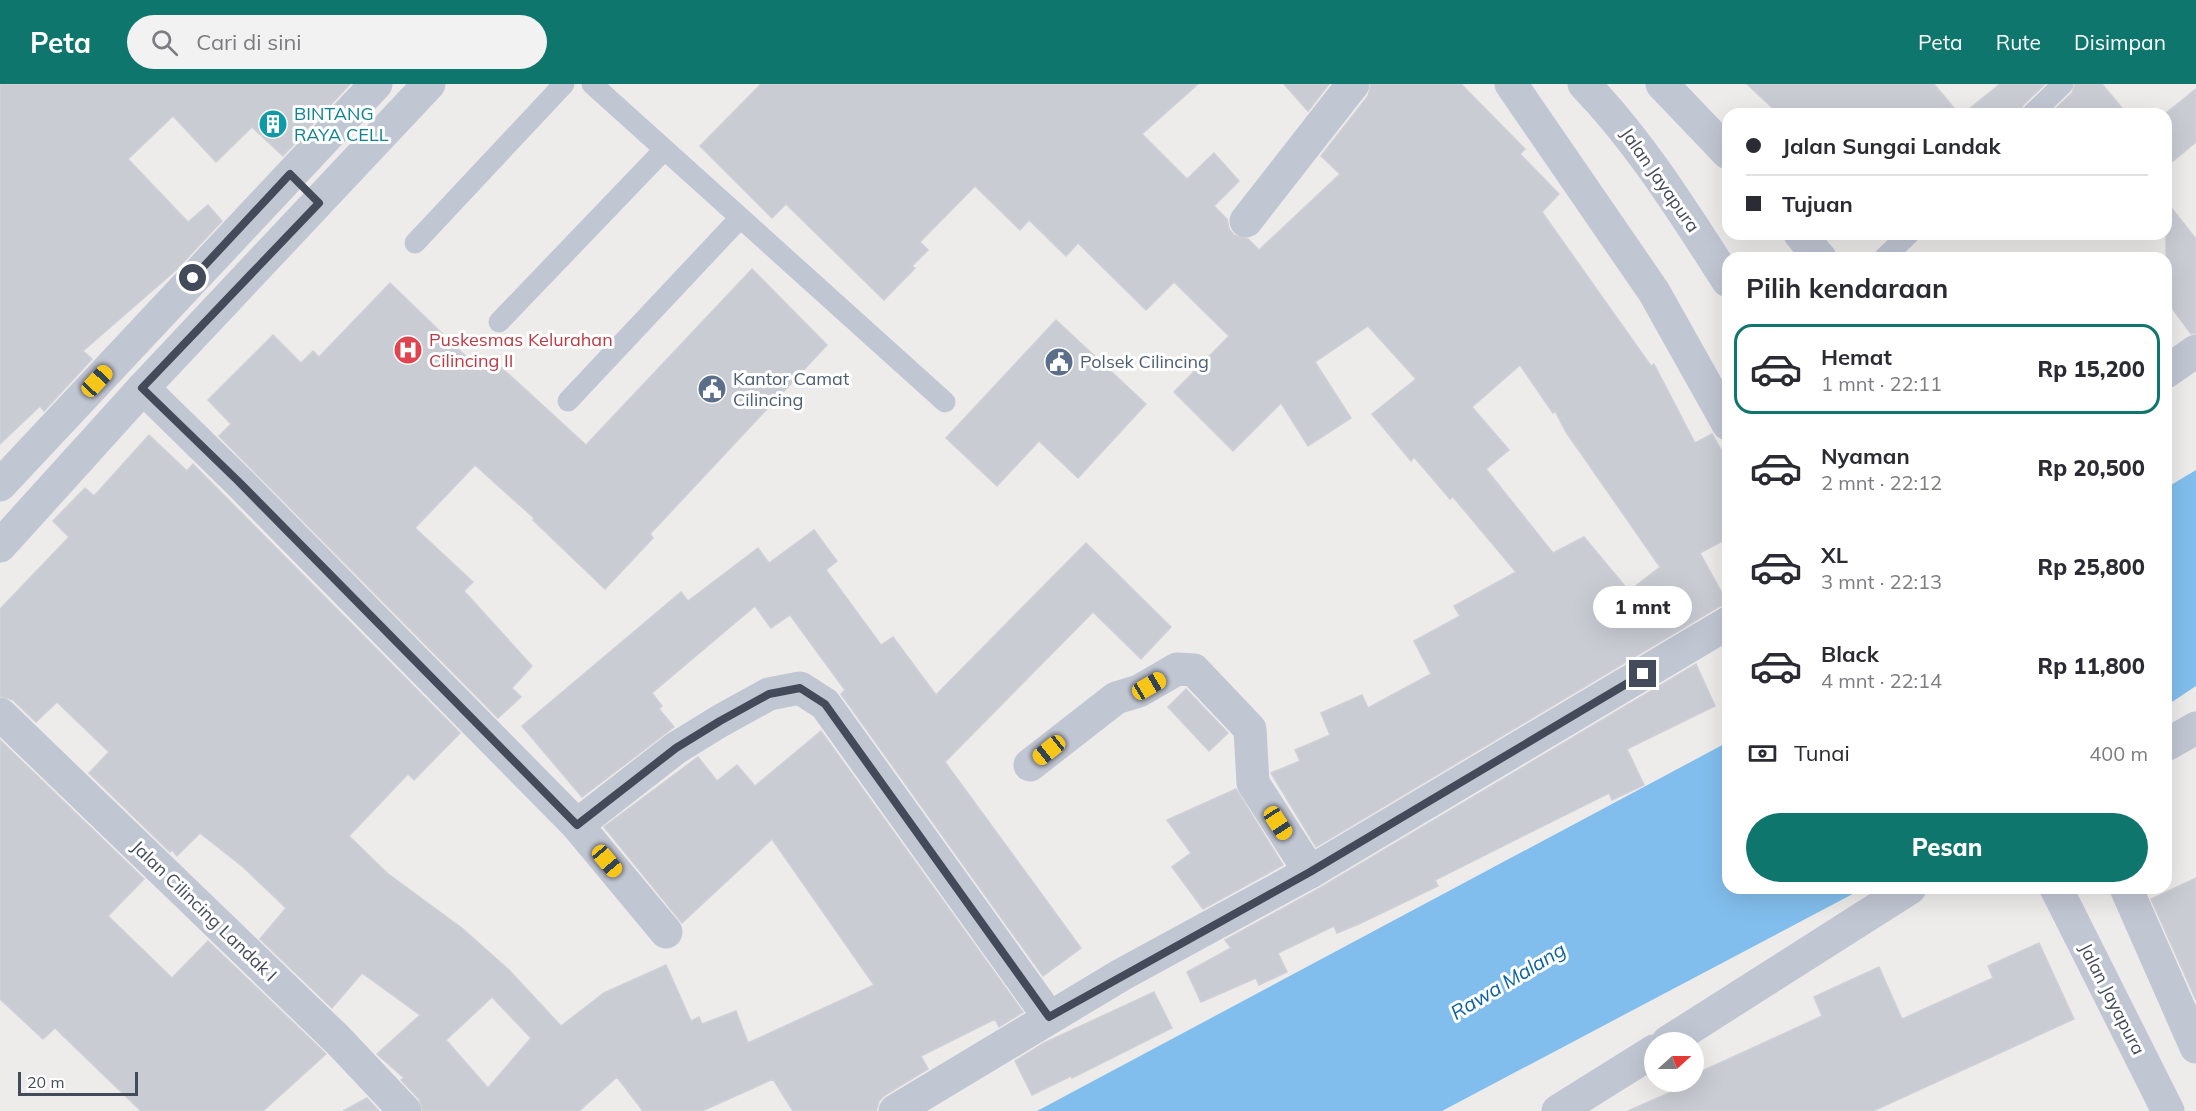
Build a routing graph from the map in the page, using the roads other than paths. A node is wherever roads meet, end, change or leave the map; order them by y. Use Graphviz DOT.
graph roads {
  1 [pos="376,84"];
  2 [pos="429,84"];
  3 [pos="564,84"];
  4 [pos="592,84"];
  5 [pos="1353,84"];
  6 [pos="1511,84"];
  7 [pos="1584,84"];
  8 [pos="1662,84"];
  9 [pos="2063,84"];
  10 [pos="2038,108"];
  11 [pos="1722,147"];
  12 [pos="664,150"];
  13 [pos="290,174"];
  14 [pos="319,203"];
  15 [pos="741,218"];
  16 [pos="1246,221"];
  17 [pos="1805,240"];
  18 [pos="1903,240"];
  19 [pos="415,243"];
  20 [pos="1815,252"];
  21 [pos="1890,252"];
  22 [pos="1722,272"];
  23 [pos="500,322"];
  24 [pos="2196,351"];
  25 [pos="2172,368"];
  26 [pos="142,388"];
  27 [pos="568,401"];
  28 [pos="945,402"];
  29 [pos="1722,413"];
  30 [pos="0,485"];
  31 [pos="0,546"];
  32 [pos="1722,627"];
  33 [pos="0,714"];
  34 [pos="2196,729"];
  35 [pos="2172,742"];
  36 [pos="1030,765"];
  37 [pos="577,825"];
  38 [pos="1310,872"];
  39 [pos="1901,894"];
  40 [pos="2059,894"];
  41 [pos="2129,894"];
  42 [pos="666,932"];
  43 [pos="1049,1017"];
  44 [pos="1684,1032"];
  45 [pos="2196,1047"];
  46 [pos="1644,1058"];
  47 [pos="405,1111"];
  48 [pos="895,1111"];
  49 [pos="1558,1111"];
  50 [pos="2168,1111"];
  1 -- 13 [label="street"];
  2 -- 14 [label="street"];
  3 -- 19 [label="lane"];
  4 -- 12 [label="lane"];
  5 -- 16 [label="street"];
  6 -- 29 [label="street"];
  7 -- 22 [label="street, Jalan Jayapura"];
  8 -- 11 [label="street"];
  9 -- 10 [label="lane"];
  12 -- 15 [label="lane"];
  12 -- 23 [label="lane"];
  13 -- 14 [label="street"];
  13 -- 30 [label="street"];
  14 -- 26 [label="street"];
  15 -- 27 [label="lane"];
  15 -- 28 [label="lane"];
  17 -- 20 [label="street"];
  18 -- 21 [label="lane"];
  24 -- 25 [label="street"];
  26 -- 31 [label="street"];
  26 -- 37 [label="street"];
  32 -- 38 [label="street"];
  33 -- 47 [label="street, Jalan Cilincing Landak I"];
  34 -- 35 [label="street"];
  36 -- 38 [label="street"];
  37 -- 42 [label="street"];
  37 -- 43 [label="street"];
  38 -- 43 [label="street"];
  39 -- 44 [label="street"];
  40 -- 50 [label="street, Jalan Jayapura"];
  41 -- 45 [label="street"];
  43 -- 48 [label="street"];
  46 -- 49 [label="street"];
}
